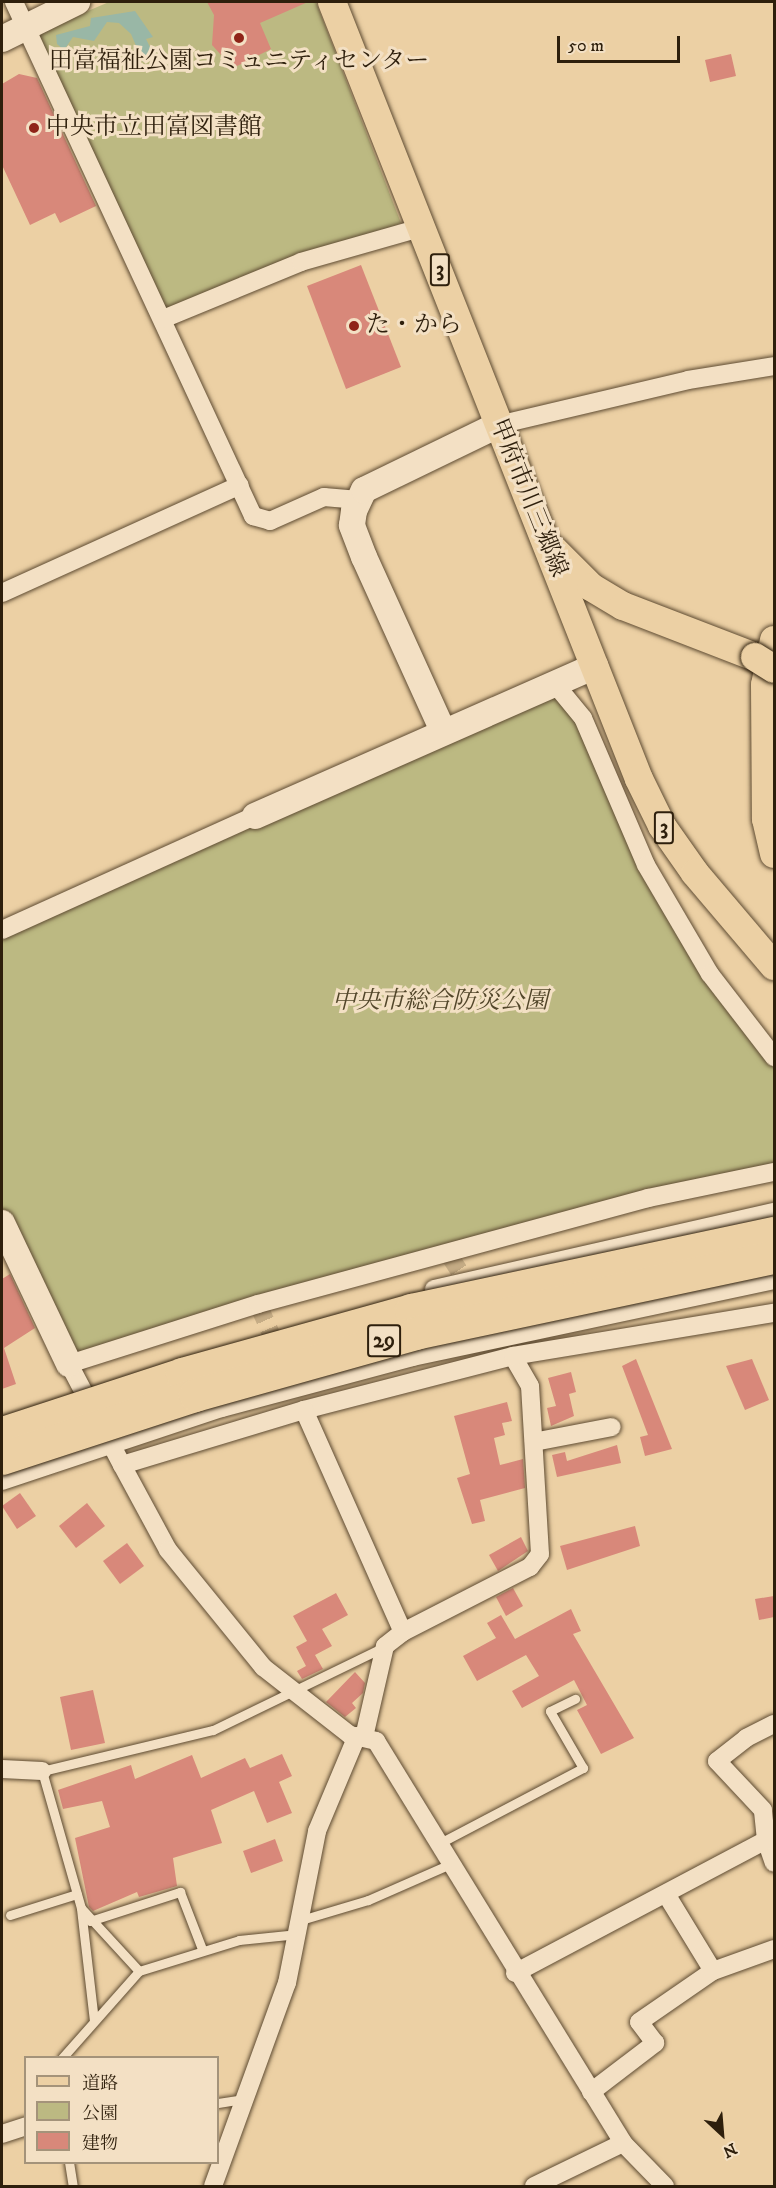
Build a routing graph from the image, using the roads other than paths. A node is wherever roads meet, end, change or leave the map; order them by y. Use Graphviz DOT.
graph roads {
  1 [pos="14,2"];
  2 [pos="77,2"];
  3 [pos="332,2"];
  4 [pos="26,27"];
  5 [pos="2,39"];
  6 [pos="424,227"];
  7 [pos="163,319"];
  8 [pos="774,366"];
  9 [pos="498,425"];
  10 [pos="240,485"];
  11 [pos="356,500"];
  12 [pos="546,539"];
  13 [pos="2,593"];
  14 [pos="768,655"];
  15 [pos="595,666"];
  16 [pos="555,684"];
  17 [pos="443,731"];
  18 [pos="255,816"];
  19 [pos="774,854"];
  20 [pos="2,930"];
  21 [pos="774,966"];
  22 [pos="774,1057"];
  23 [pos="774,1172"];
  24 [pos="774,1212"];
  25 [pos="2,1223"];
  26 [pos="774,1233"];
  27 [pos="774,1257"];
  28 [pos="774,1280"];
  29 [pos="774,1313"];
  30 [pos="513,1356"];
  31 [pos="69,1364"];
  32 [pos="81,1390"];
  33 [pos="304,1410"];
  34 [pos="2,1419"];
  35 [pos="612,1427"];
  36 [pos="2,1433"];
  37 [pos="534,1442"];
  38 [pos="109,1443"];
  39 [pos="2,1458"];
  40 [pos="122,1465"];
  41 [pos="2,1481"];
  42 [pos="403,1632"];
  43 [pos="385,1646"];
  44 [pos="296,1693"];
  45 [pos="574,1699"];
  46 [pos="774,1724"];
  47 [pos="360,1737"];
  48 [pos="2,1769"];
  49 [pos="42,1771"];
  50 [pos="766,1840"];
  51 [pos="438,1844"];
  52 [pos="774,1863"];
  53 [pos="450,1864"];
  54 [pos="77,1894"];
  55 [pos="666,1894"];
  56 [pos="81,1908"];
  57 [pos="10,1915"];
  58 [pos="90,1921"];
  59 [pos="300,1927"];
  60 [pos="202,1949"];
  61 [pos="774,1949"];
  62 [pos="139,1971"];
  63 [pos="713,1971"];
  64 [pos="515,1973"];
  65 [pos="94,2020"];
  66 [pos="64,2056"];
  67 [pos="591,2092"];
  68 [pos="243,2099"];
  69 [pos="219,2103"];
  70 [pos="24,2127"];
  71 [pos="2,2134"];
  72 [pos="623,2143"];
  73 [pos="69,2164"];
  74 [pos="535,2186"];
  75 [pos="73,2187"];
  76 [pos="213,2187"];
  77 [pos="665,2187"];
  1 -- 4 [label="street"];
  2 -- 4 [label="street"];
  3 -- 6 [label="main road, 甲府市川三郷線 / 3"];
  4 -- 5 [label="street"];
  4 -- 7 [label="street"];
  6 -- 7 [label="street"];
  6 -- 9 [label="main road, 甲府市川三郷線 / 3"];
  7 -- 10 [label="street"];
  8 -- 9 [label="street"];
  9 -- 11 [label="street"];
  9 -- 12 [label="main road, 甲府市川三郷線 / 3"];
  10 -- 11 [label="street"];
  10 -- 13 [label="street"];
  11 -- 17 [label="street"];
  12 -- 14 [label="main road"];
  12 -- 15 [label="main road, 甲府市川三郷線 / 3"];
  14 -- 19 [label="main road"];
  15 -- 16 [label="street"];
  15 -- 21 [label="main road, 甲府市川三郷線 / 3"];
  16 -- 17 [label="street"];
  16 -- 22 [label="street"];
  17 -- 18 [label="street"];
  18 -- 20 [label="street"];
  23 -- 31 [label="street"];
  24 -- 32 [label="street"];
  25 -- 31 [label="street"];
  26 -- 36 [label="highway, 29, bridge"];
  27 -- 39 [label="highway, 29, bridge"];
  28 -- 38 [label="street"];
  29 -- 30 [label="street"];
  30 -- 33 [label="street"];
  30 -- 37 [label="street"];
  31 -- 32 [label="street"];
  32 -- 34 [label="street"];
  32 -- 38 [label="street"];
  33 -- 40 [label="street"];
  33 -- 42 [label="street"];
  35 -- 37 [label="street"];
  37 -- 42 [label="street"];
  38 -- 40 [label="street"];
  38 -- 41 [label="street"];
  40 -- 44 [label="street"];
  42 -- 43 [label="street"];
  43 -- 44 [label="lane"];
  43 -- 47 [label="street"];
  44 -- 47 [label="street"];
  44 -- 49 [label="lane"];
  45 -- 51 [label="lane"];
  46 -- 50 [label="street"];
  47 -- 51 [label="street"];
  47 -- 59 [label="street"];
  48 -- 49 [label="street"];
  49 -- 54 [label="lane"];
  50 -- 52 [label="street"];
  50 -- 55 [label="street"];
  51 -- 53 [label="street"];
  53 -- 59 [label="lane"];
  53 -- 64 [label="street"];
  54 -- 56 [label="lane"];
  54 -- 57 [label="lane"];
  55 -- 63 [label="street"];
  55 -- 64 [label="street"];
  56 -- 58 [label="lane"];
  56 -- 65 [label="lane"];
  58 -- 60 [label="lane"];
  58 -- 62 [label="lane"];
  59 -- 60 [label="lane"];
  59 -- 68 [label="street"];
  60 -- 62 [label="lane"];
  61 -- 63 [label="street"];
  62 -- 65 [label="lane"];
  63 -- 67 [label="street"];
  64 -- 67 [label="street"];
  65 -- 66 [label="lane"];
  67 -- 72 [label="street"];
  68 -- 69 [label="lane"];
  68 -- 76 [label="street"];
  70 -- 71 [label="street"];
  72 -- 74 [label="street"];
  72 -- 77 [label="street"];
  73 -- 75 [label="lane"];
}
